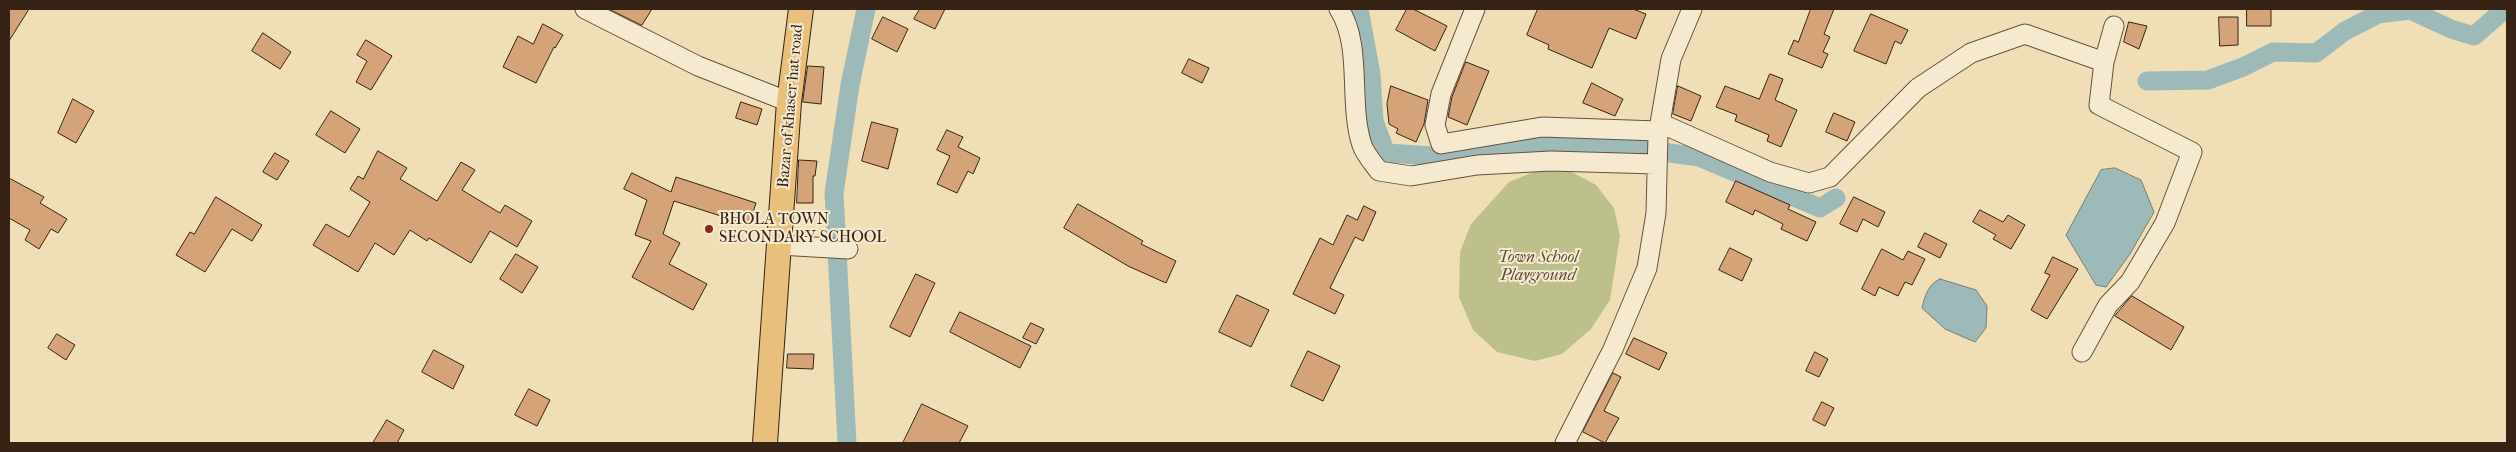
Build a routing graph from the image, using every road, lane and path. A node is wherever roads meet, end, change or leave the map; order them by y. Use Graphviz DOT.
graph roads {
  1 [pos="584,9"];
  2 [pos="800,9"];
  3 [pos="1339,9"];
  4 [pos="1475,9"];
  5 [pos="1692,9"];
  6 [pos="2114,26"];
  7 [pos="2104,62"];
  8 [pos="789,102"];
  9 [pos="1659,130"];
  10 [pos="1656,167"];
  11 [pos="790,246"];
  12 [pos="848,249"];
  13 [pos="2082,352"];
  14 [pos="765,443"];
  15 [pos="1565,443"];
  1 -- 8 [label="street"];
  2 -- 8 [label="main road, Bazar of khaser hat road"];
  3 -- 10 [label="street"];
  4 -- 9 [label="street"];
  5 -- 9 [label="street"];
  6 -- 7 [label="street"];
  7 -- 9 [label="street"];
  7 -- 13 [label="street"];
  8 -- 11 [label="main road, Bazar of khaser hat road"];
  9 -- 10 [label="street"];
  10 -- 15 [label="street"];
  11 -- 12 [label="street"];
  11 -- 14 [label="main road, Bazar of khaser hat road"];
}
